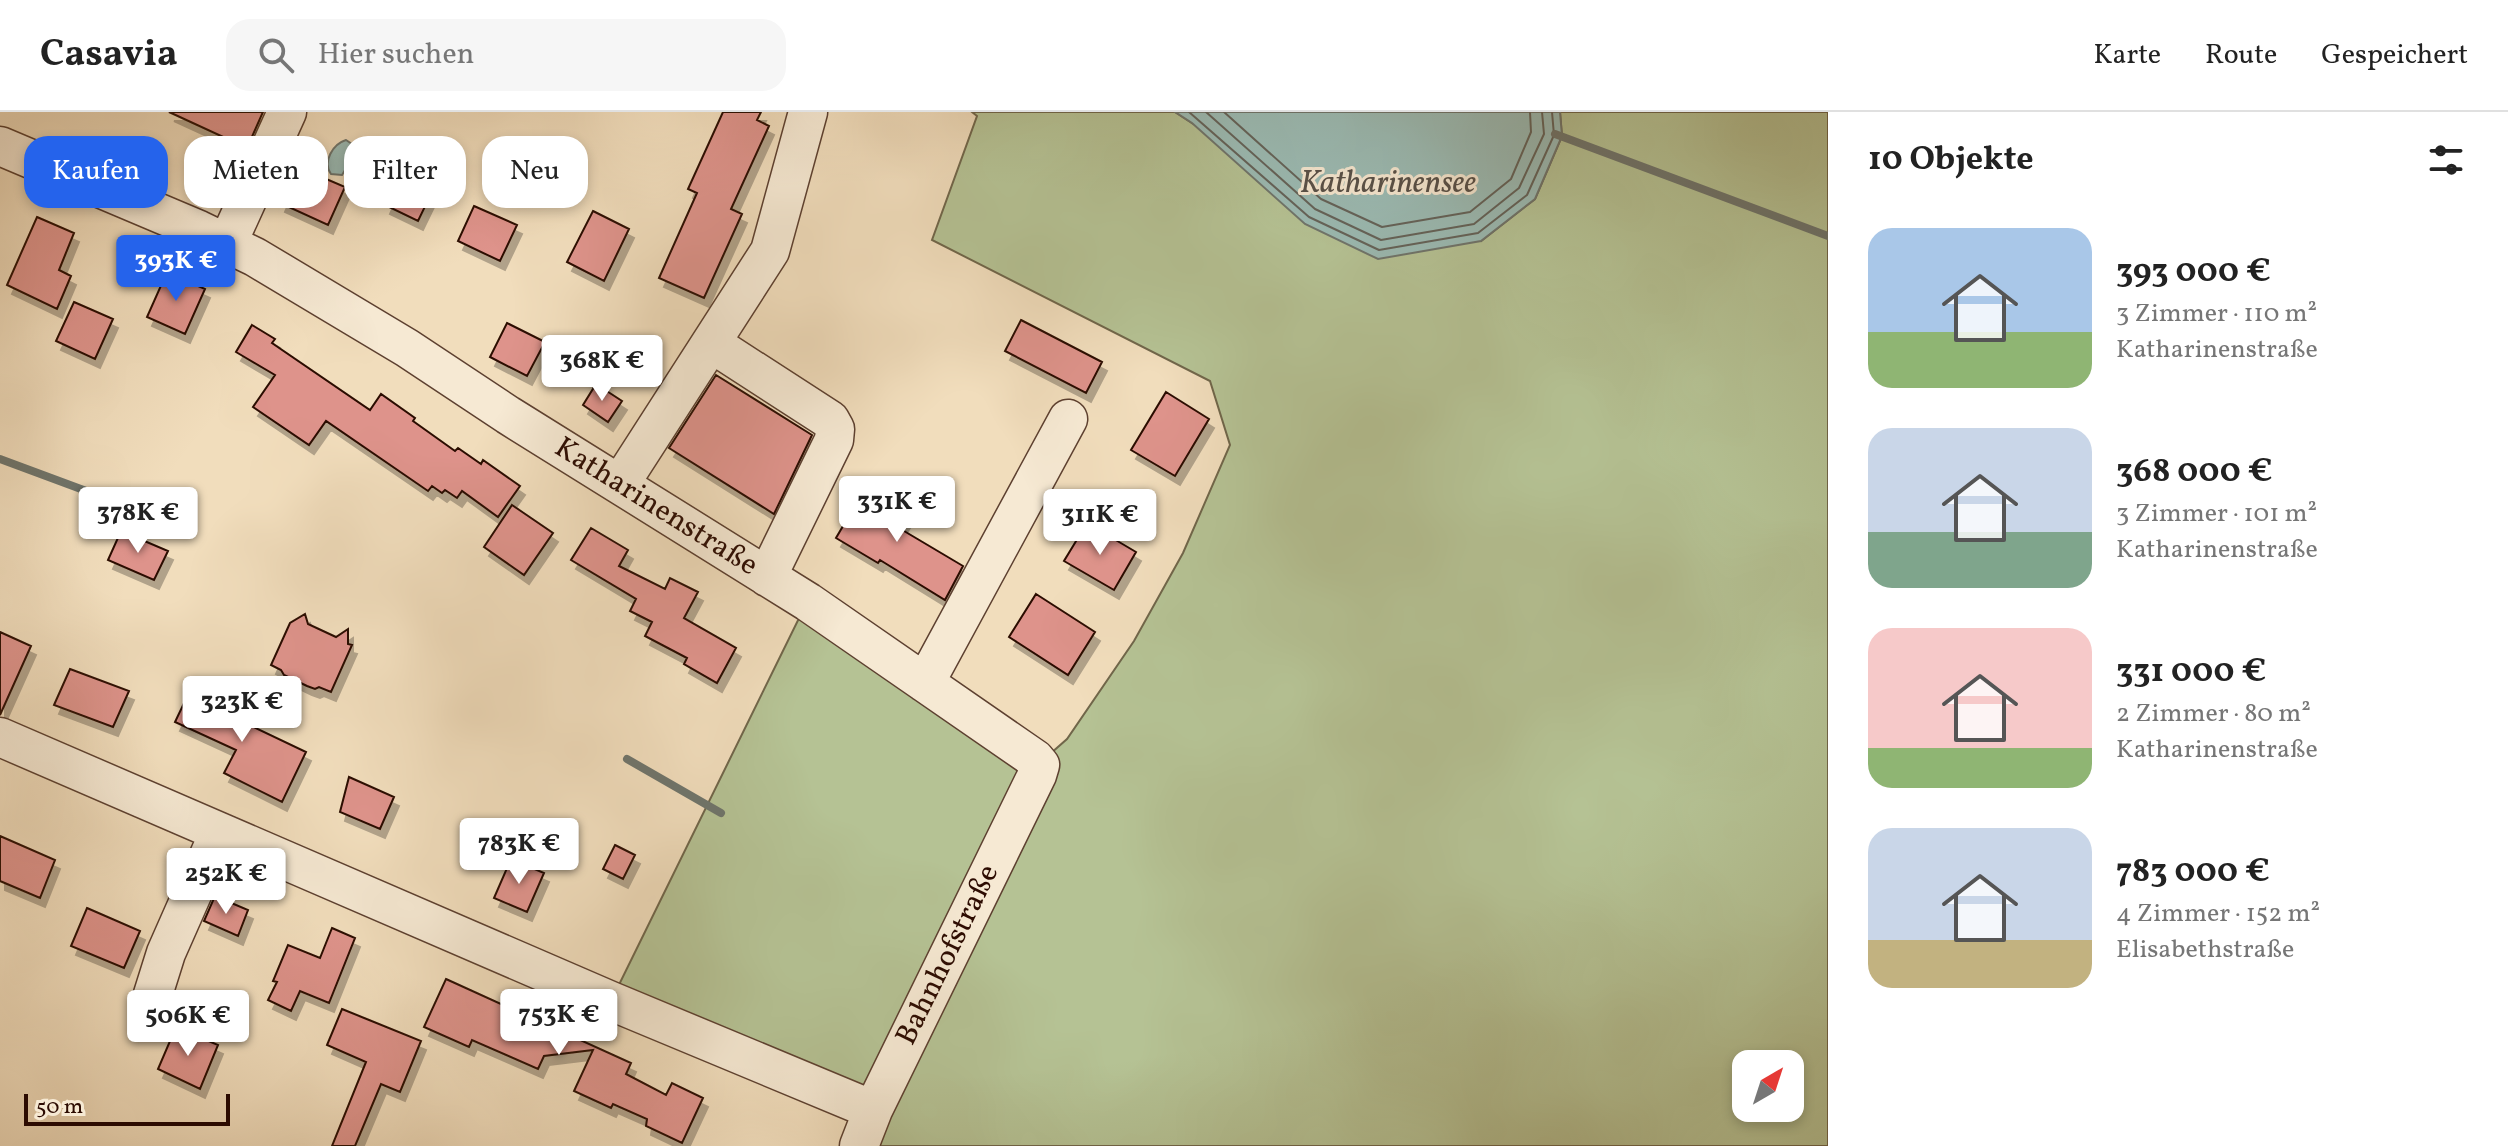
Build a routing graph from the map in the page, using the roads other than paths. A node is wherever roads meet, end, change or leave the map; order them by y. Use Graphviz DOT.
graph roads {
  1 [pos="287,112"];
  2 [pos="808,112"];
  3 [pos="0,146"];
  4 [pos="228,242"];
  5 [pos="711,343"];
  6 [pos="1068,419"];
  7 [pos="620,484"];
  8 [pos="767,577"];
  9 [pos="925,683"];
  10 [pos="0,737"];
  11 [pos="1040,765"];
  12 [pos="219,833"];
  13 [pos="150,1004"];
  14 [pos="873,1110"];
  15 [pos="859,1146"];
  1 -- 4 [label="street"];
  2 -- 5 [label="street"];
  3 -- 4 [label="street, Katharinenstraße"];
  4 -- 7 [label="street, Katharinenstraße"];
  5 -- 7 [label="street"];
  5 -- 8 [label="street"];
  6 -- 9 [label="street"];
  7 -- 8 [label="street, Katharinenstraße"];
  8 -- 9 [label="street, Katharinenstraße"];
  9 -- 11 [label="street, Katharinenstraße"];
  10 -- 12 [label="street"];
  11 -- 14 [label="street, Bahnhofstraße"];
  12 -- 13 [label="street"];
  12 -- 14 [label="street"];
  14 -- 15 [label="street, Bahnhofstraße"];
}
